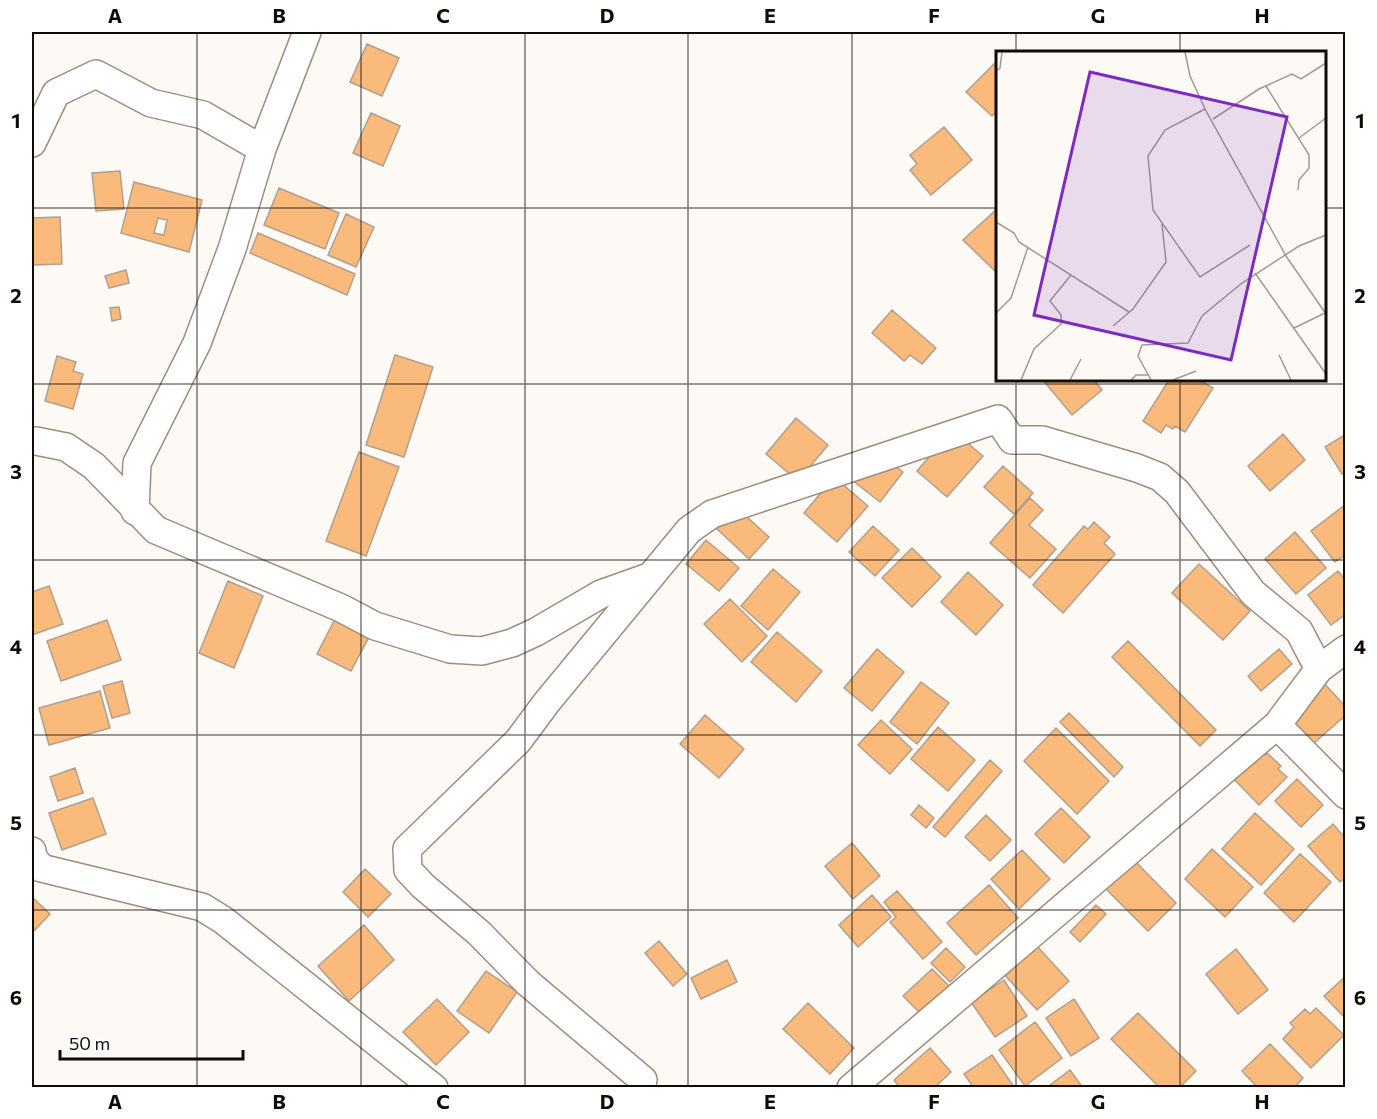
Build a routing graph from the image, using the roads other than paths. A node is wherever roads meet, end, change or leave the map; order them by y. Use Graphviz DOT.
graph roads {
  1 [pos="307,32"];
  2 [pos="32,143"];
  3 [pos="262,149"];
  4 [pos="36,441"];
  5 [pos="135,511"];
  6 [pos="650,577"];
  7 [pos="1346,649"];
  8 [pos="1319,669"];
  9 [pos="1276,725"];
  10 [pos="1346,795"];
  11 [pos="32,851"];
  12 [pos="643,1080"];
  13 [pos="434,1088"];
  14 [pos="851,1088"];
  1 -- 3 [label="street"];
  2 -- 3 [label="street"];
  3 -- 5 [label="street"];
  4 -- 5 [label="street"];
  5 -- 6 [label="street"];
  6 -- 8 [label="street"];
  6 -- 12 [label="street"];
  7 -- 8 [label="street"];
  8 -- 9 [label="street"];
  9 -- 10 [label="street"];
  9 -- 14 [label="street"];
  11 -- 13 [label="street"];
}
